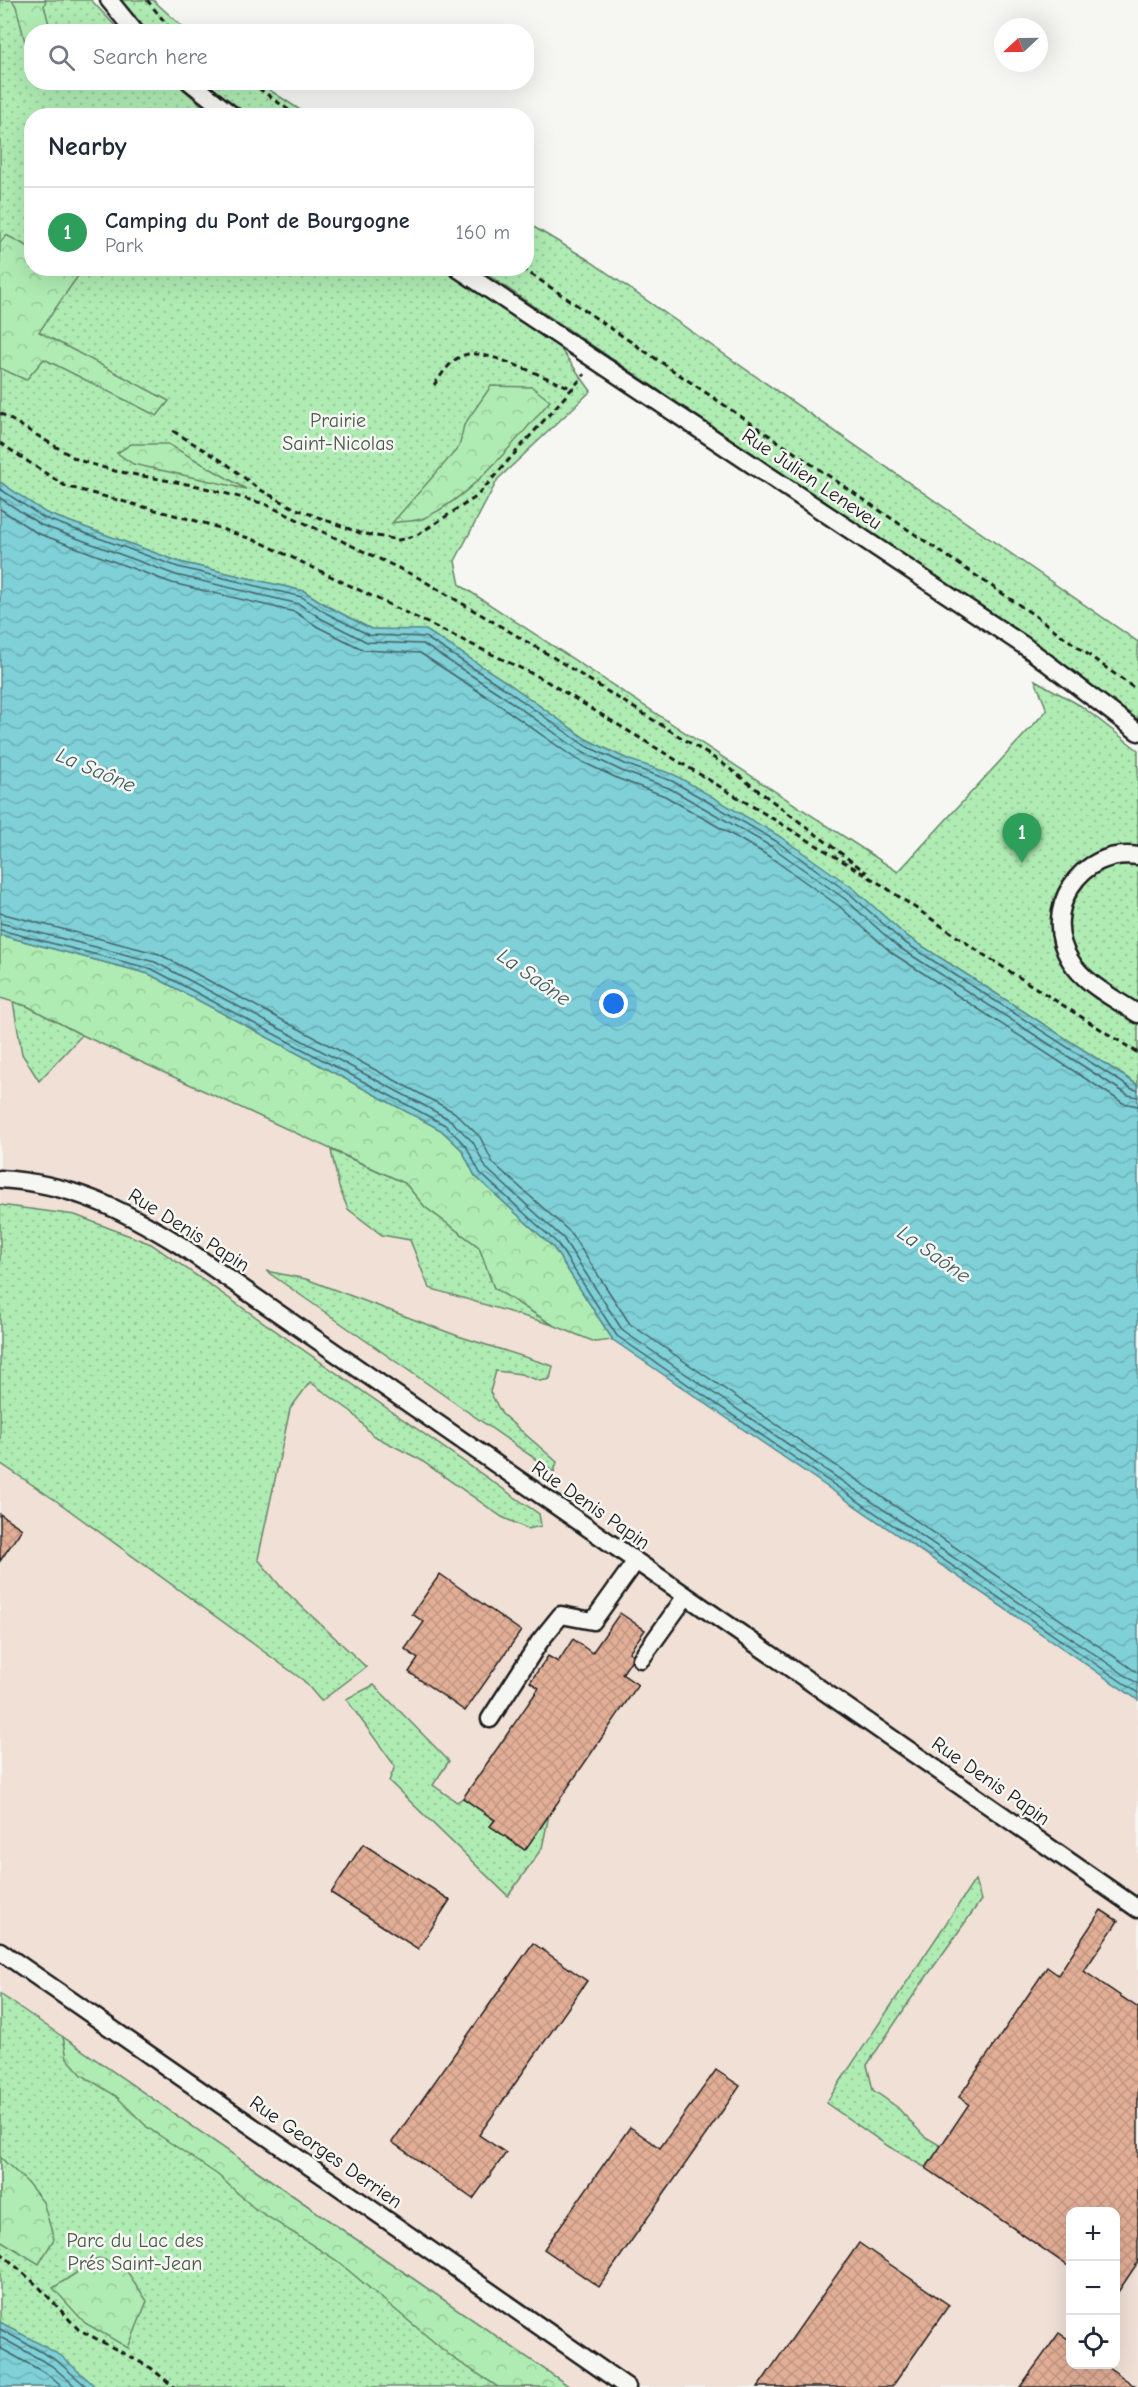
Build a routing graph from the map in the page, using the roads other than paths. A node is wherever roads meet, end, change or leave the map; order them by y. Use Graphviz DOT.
graph roads {
  1 [pos="109,0"];
  2 [pos="128,24"];
  3 [pos="200,90"];
  4 [pos="223,108"];
  5 [pos="469,276"];
  6 [pos="1138,732"];
  7 [pos="1138,856"];
  8 [pos="1138,1014"];
  9 [pos="0,1179"];
  10 [pos="636,1561"];
  11 [pos="686,1596"];
  12 [pos="641,1659"];
  13 [pos="490,1719"];
  14 [pos="1138,1909"];
  15 [pos="0,1952"];
  16 [pos="627,2387"];
  1 -- 2 [label="street"];
  3 -- 4 [label="street"];
  5 -- 6 [label="street, Rue Julien Leneveu"];
  7 -- 8 [label="street"];
  9 -- 10 [label="street, Rue Denis Papin"];
  10 -- 11 [label="street, Rue Denis Papin"];
  10 -- 13 [label="street"];
  11 -- 12 [label="street"];
  11 -- 14 [label="street, Rue Denis Papin"];
  15 -- 16 [label="street, Rue Georges Derrien"];
}
